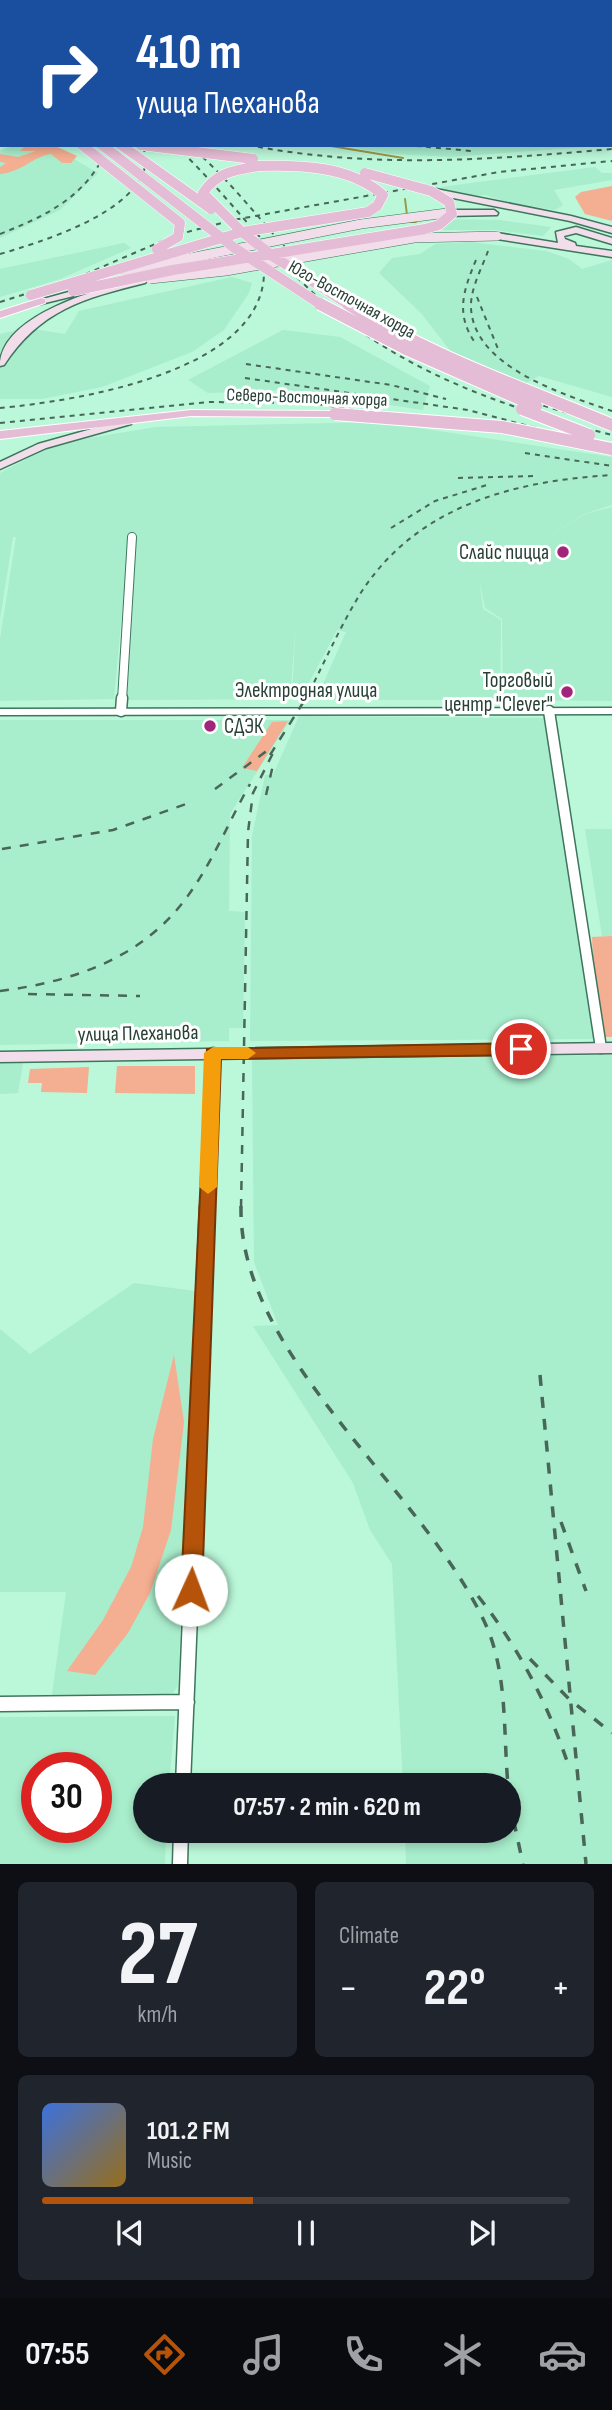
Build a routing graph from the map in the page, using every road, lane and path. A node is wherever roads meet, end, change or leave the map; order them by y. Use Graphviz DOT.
graph roads {
  1 [pos="85,147"];
  2 [pos="105,147"];
  3 [pos="124,147"];
  4 [pos="158,147"];
  5 [pos="430,191"];
  6 [pos="233,225"];
  7 [pos="609,231"];
  8 [pos="612,241"];
  9 [pos="592,249"];
  10 [pos="612,254"];
  11 [pos="120,266"];
  12 [pos="150,279"];
  13 [pos="36,298"];
  14 [pos="0,305"];
  15 [pos="0,315"];
  16 [pos="376,336"];
  17 [pos="0,363"];
  18 [pos="533,393"];
  19 [pos="154,417"];
  20 [pos="612,418"];
  21 [pos="612,425"];
  22 [pos="612,434"];
  23 [pos="0,435"];
  24 [pos="612,446"];
  25 [pos="0,466"];
  26 [pos="132,537"];
  27 [pos="121,711"];
  28 [pos="549,711"];
  29 [pos="612,711"];
  30 [pos="0,712"];
  31 [pos="607,1048"];
  32 [pos="213,1053"];
  33 [pos="0,1057"];
  34 [pos="187,1702"];
  35 [pos="0,1704"];
  36 [pos="184,1773"];
  37 [pos="181,1843"];
  38 [pos="180,1864"];
  1 -- 11 [label="main road, bridge"];
  2 -- 16 [label="main road, Юго-Восточная хорда, bridge"];
  3 -- 6 [label="main road, bridge"];
  4 -- 5 [label="main road, bridge"];
  5 -- 7 [label="main road"];
  5 -- 13 [label="main road, bridge"];
  6 -- 11 [label="main road, bridge"];
  6 -- 18 [label="main road, bridge"];
  7 -- 13 [label="main road, bridge"];
  8 -- 9 [label="main road"];
  9 -- 10 [label="main road"];
  9 -- 12 [label="main road, bridge"];
  11 -- 13 [label="main road, bridge"];
  12 -- 13 [label="main road, bridge"];
  12 -- 17 [label="main road"];
  13 -- 14 [label="main road"];
  13 -- 15 [label="main road"];
  16 -- 22 [label="main road, Юго-Восточная хорда, bridge"];
  16 -- 24 [label="main road, bridge"];
  18 -- 20 [label="main road, bridge"];
  18 -- 21 [label="main road, bridge"];
  19 -- 23 [label="main road, Северо-Восточная хорда"];
  19 -- 24 [label="main road, Северо-Восточная хорда, bridge"];
  19 -- 25 [label="main road"];
  26 -- 27 [label="street"];
  27 -- 28 [label="street, Электродная улица"];
  27 -- 30 [label="street, Электродная улица"];
  28 -- 29 [label="street, Электродная улица"];
  28 -- 31 [label="street"];
  31 -- 32 [label="main road, улица Плеханова"];
  32 -- 33 [label="main road, улица Плеханова"];
  32 -- 34 [label="street"];
  34 -- 35 [label="street"];
  34 -- 36 [label="street"];
  37 -- 38 [label="street"];
}
